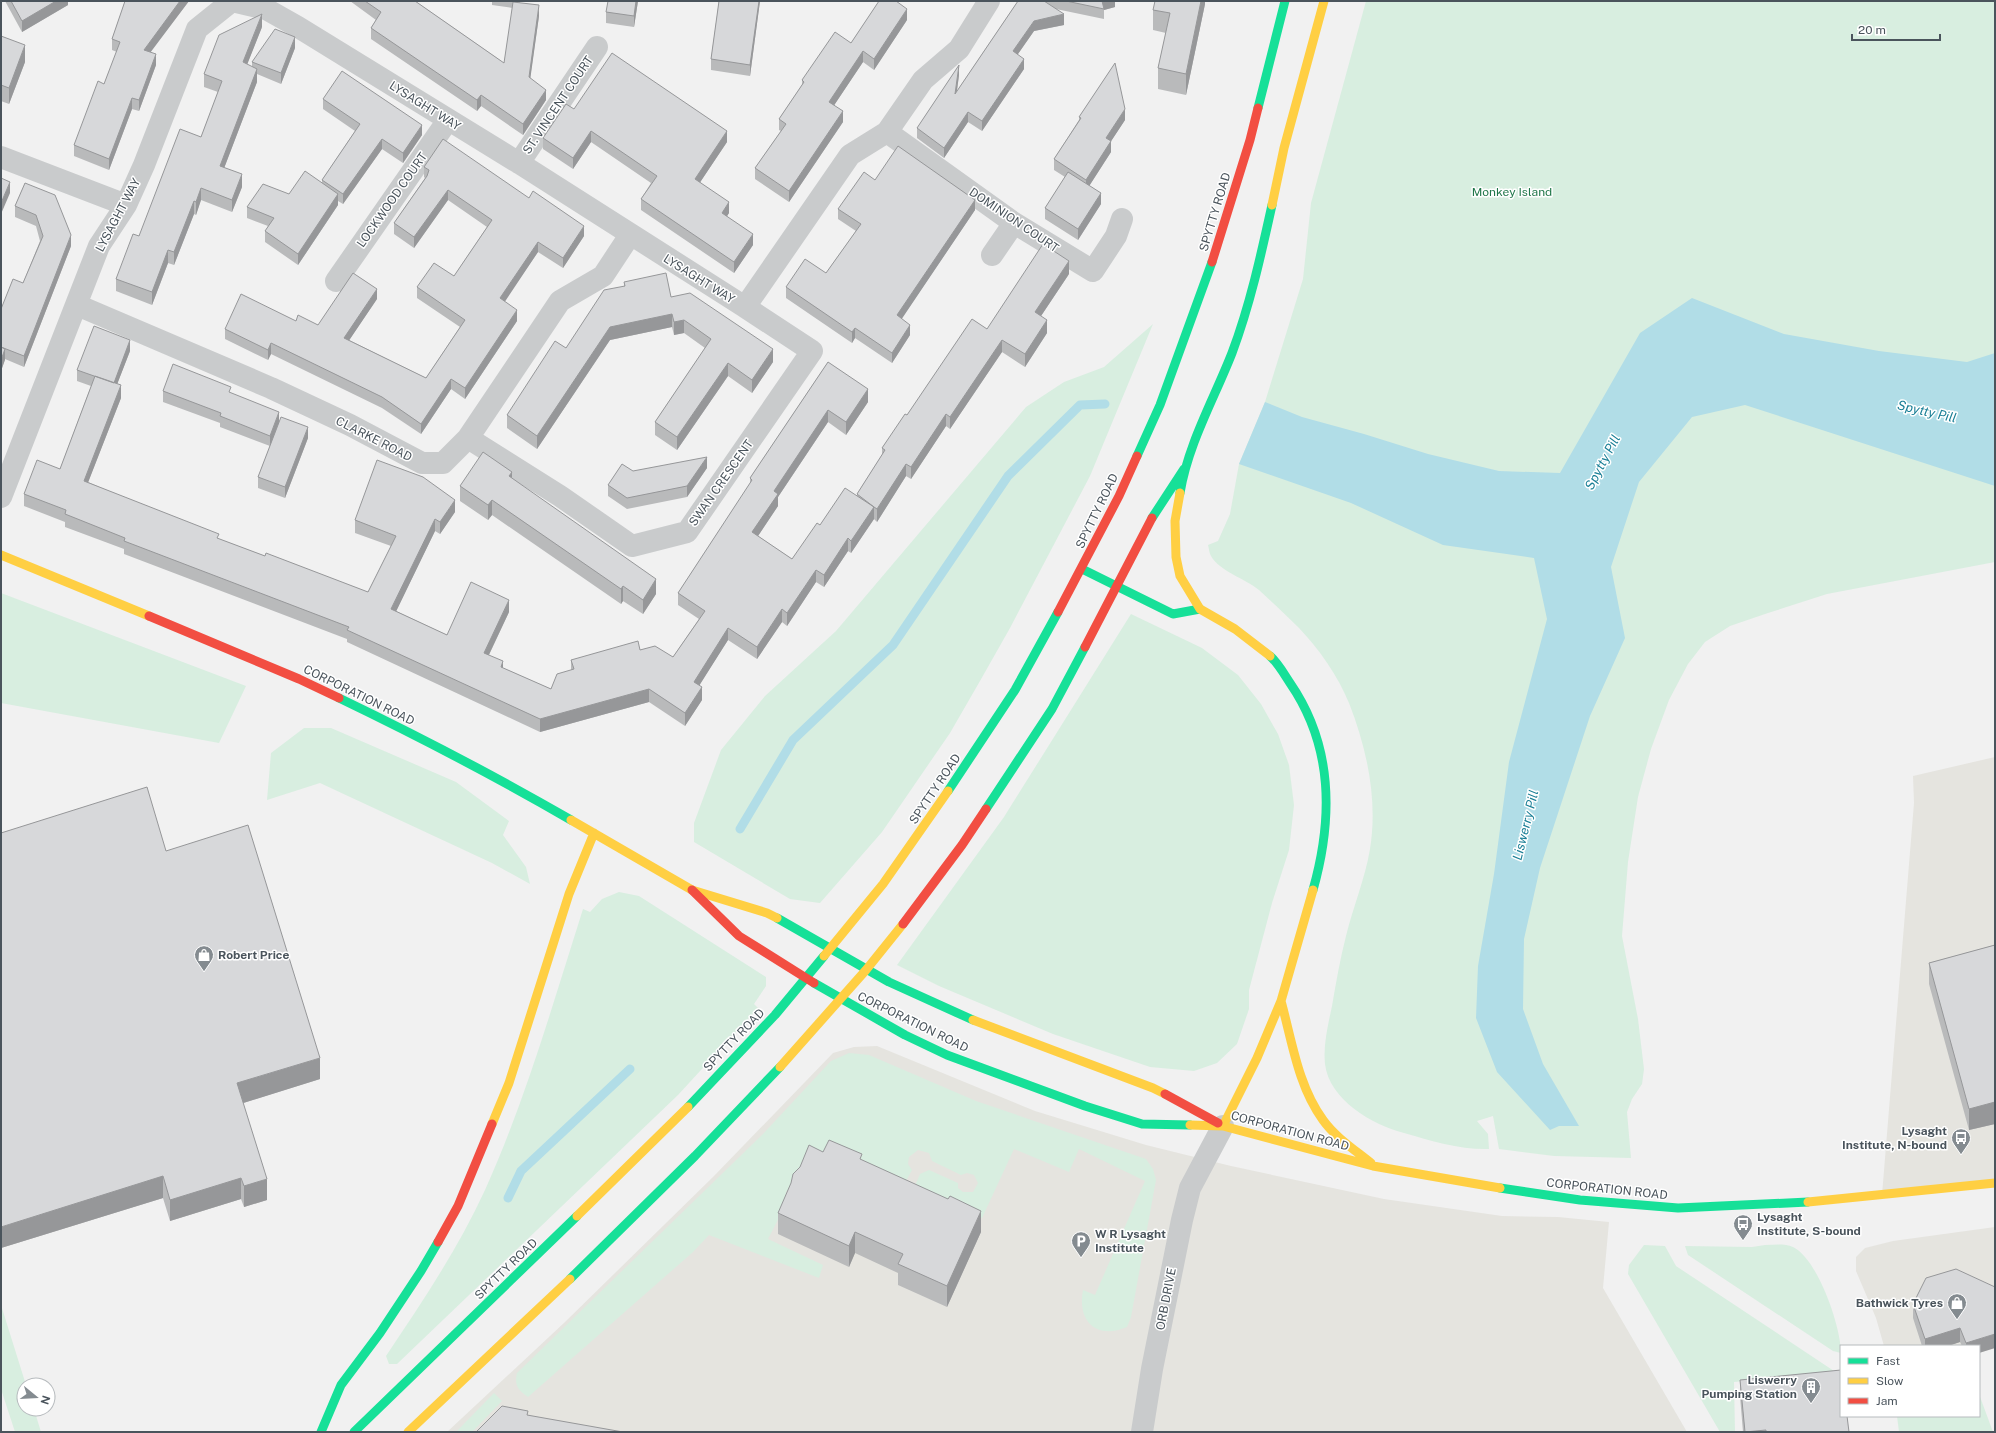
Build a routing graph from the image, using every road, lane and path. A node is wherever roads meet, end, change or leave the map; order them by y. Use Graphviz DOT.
graph roads {
  1 [pos="989,1"];
  2 [pos="1285,1"];
  3 [pos="1324,1"];
  4 [pos="596,47"];
  5 [pos="448,120"];
  6 [pos="887,132"];
  7 [pos="1,157"];
  8 [pos="518,163"];
  9 [pos="126,205"];
  10 [pos="1122,219"];
  11 [pos="1014,223"];
  12 [pos="630,235"];
  13 [pos="992,254"];
  14 [pos="336,280"];
  15 [pos="77,305"];
  16 [pos="745,307"];
  17 [pos="468,438"];
  18 [pos="1184,470"];
  19 [pos="1,497"];
  20 [pos="1,555"];
  21 [pos="1082,569"];
  22 [pos="1118,587"];
  23 [pos="1200,610"];
  24 [pos="594,833"];
  25 [pos="692,890"];
  26 [pos="829,948"];
  27 [pos="866,970"];
  28 [pos="805,978"];
  29 [pos="840,999"];
  30 [pos="1281,1001"];
  31 [pos="1222,1126"];
  32 [pos="1373,1166"];
  33 [pos="1995,1183"];
  34 [pos="321,1432"];
  35 [pos="354,1432"];
  36 [pos="408,1432"];
  37 [pos="1142,1432"];
  1 -- 6 [label="street, LYSAGHT WAY"];
  2 -- 21 [label="main road, SPYTTY ROAD"];
  3 -- 18 [label="main road"];
  4 -- 8 [label="street, ST. VINCENT COURT"];
  5 -- 8 [label="street, LYSAGHT WAY"];
  5 -- 9 [label="street, LYSAGHT WAY"];
  5 -- 14 [label="street, LOCKWOOD COURT"];
  6 -- 11 [label="street, DOMINION COURT"];
  6 -- 16 [label="street, LYSAGHT WAY"];
  7 -- 9 [label="street"];
  8 -- 12 [label="street, LYSAGHT WAY"];
  9 -- 15 [label="street, LYSAGHT WAY"];
  10 -- 11 [label="street, DOMINION COURT"];
  11 -- 13 [label="street"];
  12 -- 16 [label="street, LYSAGHT WAY"];
  12 -- 17 [label="street, CLARKE ROAD"];
  15 -- 17 [label="street, CLARKE ROAD"];
  15 -- 19 [label="street, LYSAGHT WAY"];
  16 -- 17 [label="street, SWAN CRESCENT"];
  18 -- 22 [label="main road"];
  18 -- 23 [label="main road"];
  20 -- 24 [label="main road, CORPORATION ROAD"];
  21 -- 22 [label="main road"];
  21 -- 26 [label="main road, SPYTTY ROAD"];
  22 -- 23 [label="main road"];
  22 -- 27 [label="main road"];
  23 -- 30 [label="main road"];
  24 -- 25 [label="main road, CORPORATION ROAD"];
  24 -- 34 [label="main road"];
  25 -- 26 [label="main road, CORPORATION ROAD"];
  25 -- 28 [label="main road, CORPORATION ROAD"];
  26 -- 27 [label="main road, CORPORATION ROAD"];
  26 -- 28 [label="main road, SPYTTY ROAD"];
  27 -- 29 [label="main road"];
  27 -- 31 [label="main road, CORPORATION ROAD"];
  28 -- 29 [label="main road, CORPORATION ROAD"];
  28 -- 35 [label="main road, SPYTTY ROAD"];
  29 -- 31 [label="main road, CORPORATION ROAD"];
  29 -- 36 [label="main road"];
  30 -- 31 [label="main road"];
  30 -- 32 [label="main road"];
  31 -- 32 [label="main road, CORPORATION ROAD"];
  31 -- 37 [label="street, ORB DRIVE"];
  32 -- 33 [label="main road, CORPORATION ROAD"];
}
